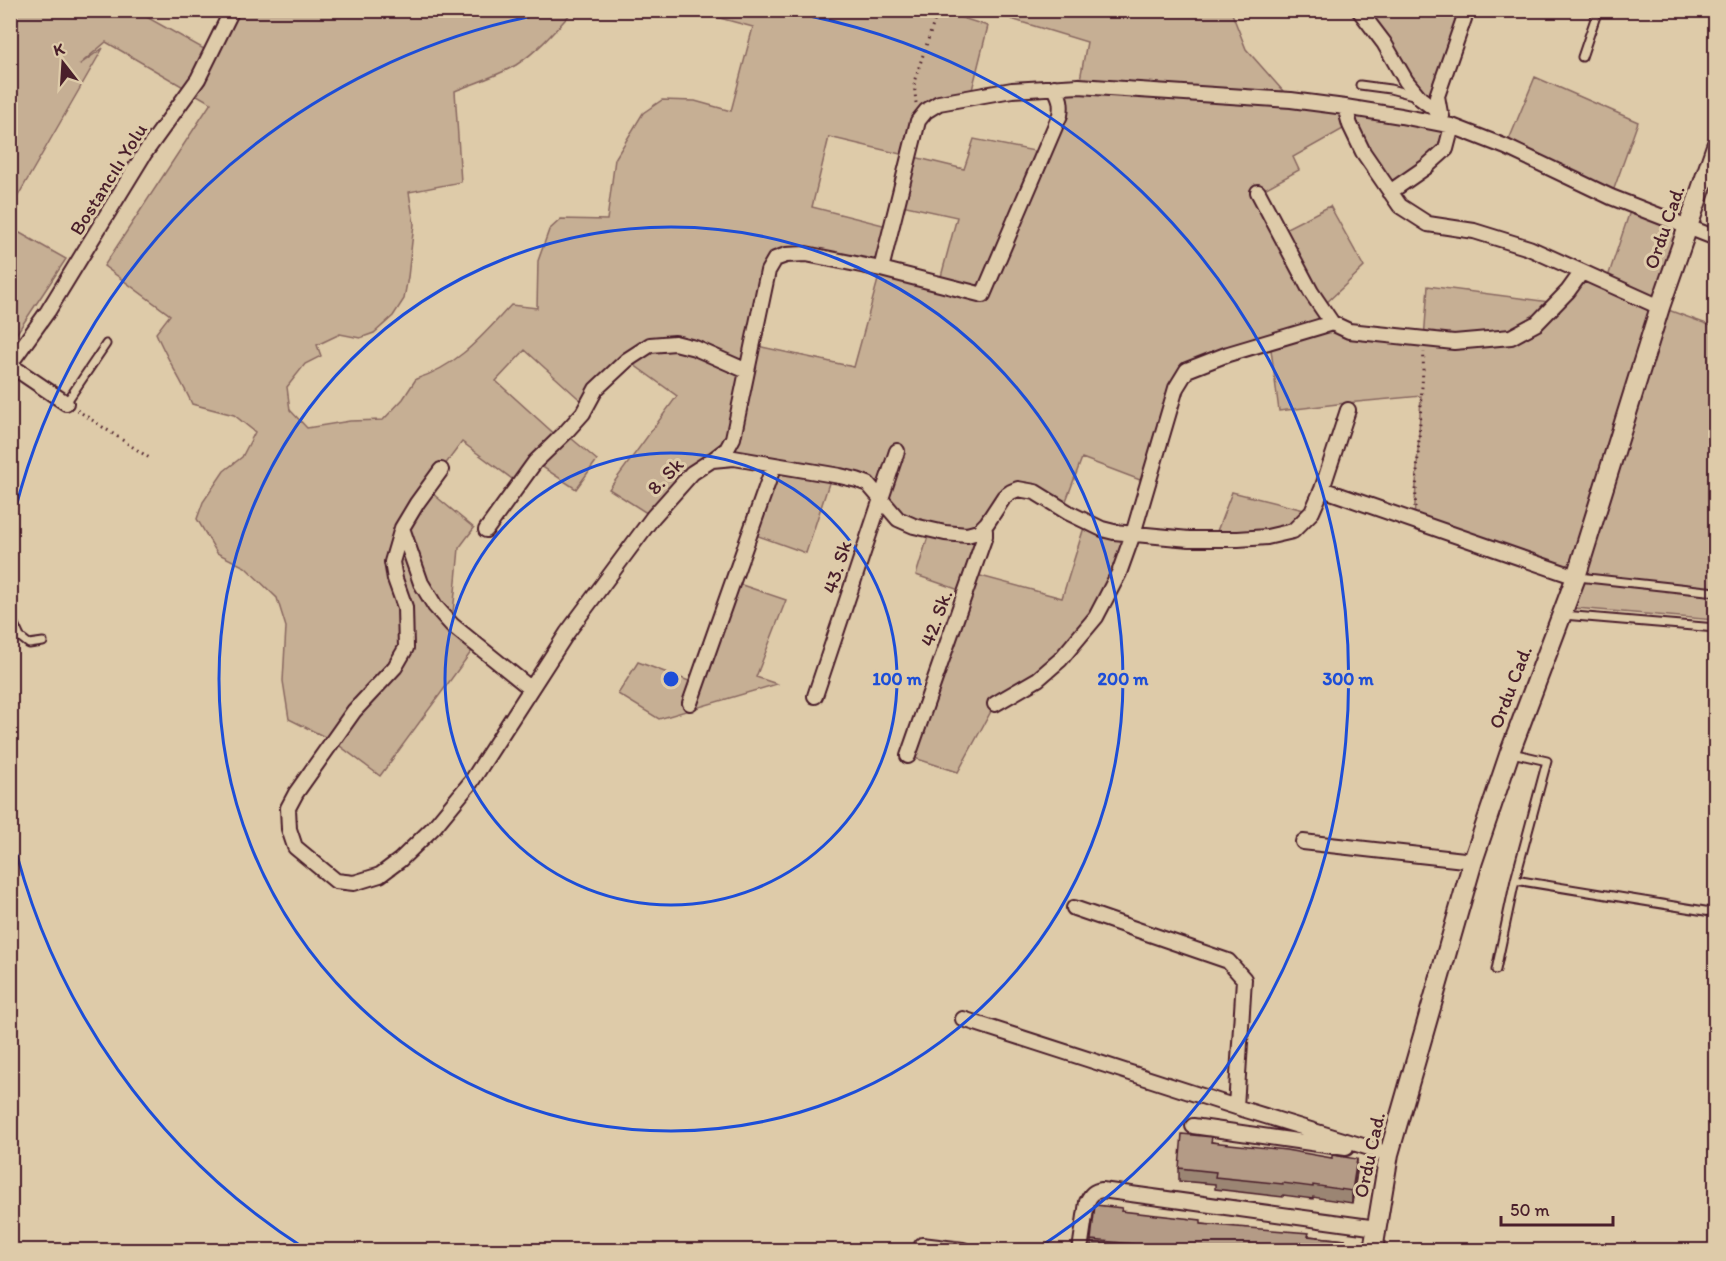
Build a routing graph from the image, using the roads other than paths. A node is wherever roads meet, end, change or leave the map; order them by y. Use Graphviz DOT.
graph roads {
  1 [pos="232,10"];
  2 [pos="1359,10"];
  3 [pos="1467,10"];
  4 [pos="1598,10"];
  5 [pos="1582,57"];
  6 [pos="1360,85"];
  7 [pos="1054,87"];
  8 [pos="1420,98"];
  9 [pos="1345,107"];
  10 [pos="1440,113"];
  11 [pos="1452,126"];
  12 [pos="1716,146"];
  13 [pos="1258,192"];
  14 [pos="1390,192"];
  15 [pos="1687,228"];
  16 [pos="1716,238"];
  17 [pos="881,269"];
  18 [pos="1581,273"];
  19 [pos="1660,308"];
  20 [pos="1332,323"];
  21 [pos="106,344"];
  22 [pos="10,364"];
  23 [pos="747,371"];
  24 [pos="66,403"];
  25 [pos="1348,410"];
  26 [pos="897,451"];
  27 [pos="712,460"];
  28 [pos="774,465"];
  29 [pos="441,470"];
  30 [pos="1322,489"];
  31 [pos="880,499"];
  32 [pos="983,527"];
  33 [pos="402,528"];
  34 [pos="486,530"];
  35 [pos="1133,534"];
  36 [pos="1576,577"];
  37 [pos="1716,592"];
  38 [pos="1561,615"];
  39 [pos="10,621"];
  40 [pos="1716,628"];
  41 [pos="43,642"];
  42 [pos="531,688"];
  43 [pos="815,696"];
  44 [pos="690,703"];
  45 [pos="995,704"];
  46 [pos="1510,752"];
  47 [pos="908,756"];
  48 [pos="1303,842"];
  49 [pos="1473,861"];
  50 [pos="1515,880"];
  51 [pos="1074,908"];
  52 [pos="1711,912"];
  53 [pos="1496,970"];
  54 [pos="963,1019"];
  55 [pos="1236,1107"];
  56 [pos="1193,1126"];
  57 [pos="1389,1154"];
  58 [pos="1377,1228"];
  59 [pos="922,1245"];
  60 [pos="963,1251"];
  61 [pos="1080,1251"];
  62 [pos="1373,1251"];
  1 -- 22 [label="street, Bostancılı Yolu"];
  2 -- 8 [label="street"];
  3 -- 10 [label="street"];
  4 -- 5 [label="lane"];
  6 -- 8 [label="lane"];
  7 -- 9 [label="street"];
  7 -- 17 [label="street"];
  7 -- 17 [label="street"];
  8 -- 10 [label="street"];
  9 -- 11 [label="street"];
  9 -- 14 [label="street"];
  10 -- 11 [label="street"];
  11 -- 14 [label="street"];
  11 -- 15 [label="street"];
  12 -- 15 [label="main road, Ordu Cad."];
  13 -- 20 [label="street"];
  14 -- 18 [label="street"];
  15 -- 16 [label="street"];
  15 -- 19 [label="main road, Ordu Cad."];
  17 -- 23 [label="street"];
  18 -- 19 [label="street"];
  18 -- 20 [label="street"];
  19 -- 36 [label="main road, Ordu Cad."];
  20 -- 35 [label="street"];
  21 -- 24 [label="lane"];
  22 -- 24 [label="street"];
  23 -- 27 [label="street"];
  23 -- 34 [label="street"];
  25 -- 30 [label="street"];
  26 -- 31 [label="street, 43. Sk"];
  27 -- 28 [label="street, 8. Sk"];
  27 -- 42 [label="street, 8. Sk"];
  28 -- 31 [label="street, 8. Sk"];
  28 -- 44 [label="street"];
  29 -- 33 [label="street"];
  30 -- 35 [label="street"];
  30 -- 36 [label="street"];
  31 -- 32 [label="street, 8. Sk"];
  31 -- 43 [label="street, 43. Sk"];
  32 -- 35 [label="street"];
  32 -- 47 [label="street, 42. Sk."];
  33 -- 42 [label="street"];
  33 -- 42 [label="street, 8. Sk"];
  35 -- 45 [label="street"];
  36 -- 37 [label="lane"];
  36 -- 38 [label="main road, Ordu Cad."];
  38 -- 40 [label="lane"];
  38 -- 46 [label="main road, Ordu Cad."];
  39 -- 41 [label="lane"];
  46 -- 49 [label="main road, Ordu Cad."];
  46 -- 50 [label="lane"];
  48 -- 49 [label="street"];
  49 -- 57 [label="main road, Ordu Cad."];
  50 -- 52 [label="lane"];
  50 -- 53 [label="lane"];
  51 -- 55 [label="street"];
  54 -- 55 [label="street"];
  55 -- 57 [label="street"];
  56 -- 57 [label="street"];
  57 -- 58 [label="main road, Ordu Cad."];
  58 -- 61 [label="street"];
  58 -- 62 [label="main road, Ordu Cad."];
  59 -- 60 [label="street"];
}
